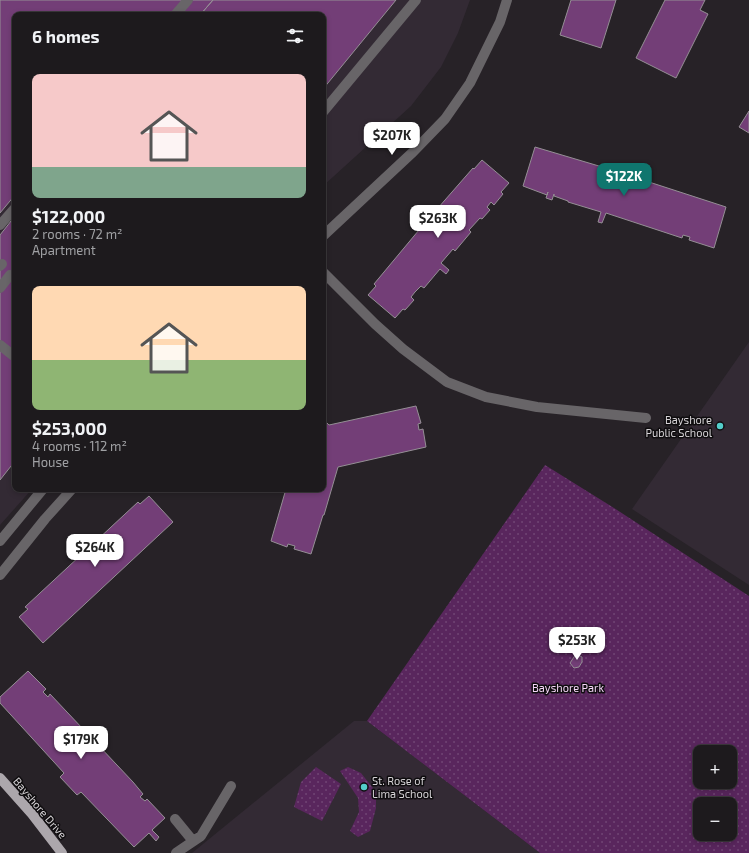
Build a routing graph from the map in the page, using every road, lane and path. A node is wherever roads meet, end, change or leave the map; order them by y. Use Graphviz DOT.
graph roads {
  1 [pos="188,0"];
  2 [pos="416,0"];
  3 [pos="507,0"];
  4 [pos="178,12"];
  5 [pos="326,108"];
  6 [pos="12,211"];
  7 [pos="0,225"];
  8 [pos="326,233"];
  9 [pos="10,275"];
  10 [pos="326,275"];
  11 [pos="0,288"];
  12 [pos="0,345"];
  13 [pos="12,355"];
  14 [pos="646,418"];
  15 [pos="41,492"];
  16 [pos="69,492"];
  17 [pos="0,541"];
  18 [pos="0,575"];
  19 [pos="0,778"];
  20 [pos="231,786"];
  21 [pos="175,819"];
  22 [pos="193,841"];
  23 [pos="62,853"];
  24 [pos="176,853"];
  1 -- 4 [label="street"];
  2 -- 5 [label="street"];
  3 -- 8 [label="street"];
  6 -- 7 [label="street"];
  9 -- 11 [label="street"];
  10 -- 14 [label="street"];
  12 -- 13 [label="street"];
  15 -- 17 [label="street"];
  16 -- 18 [label="street"];
  19 -- 23 [label="main road, Bayshore Drive"];
  20 -- 22 [label="street"];
  21 -- 22 [label="street"];
  22 -- 24 [label="street"];
}
